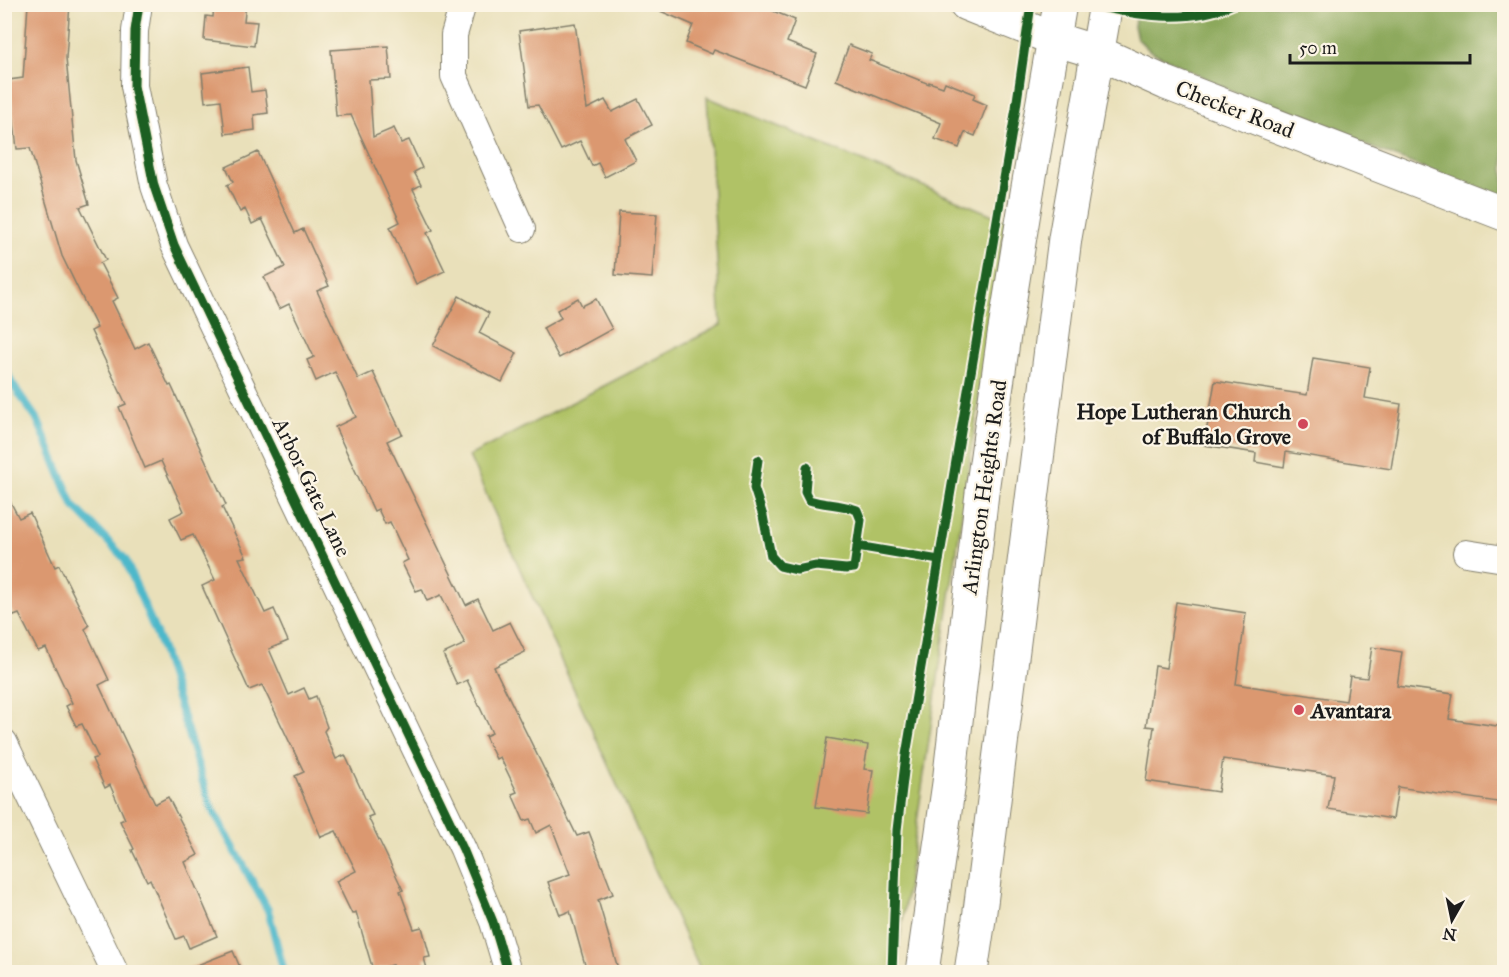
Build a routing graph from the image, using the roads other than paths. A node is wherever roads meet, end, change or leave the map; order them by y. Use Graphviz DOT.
graph roads {
  1 [pos="139,4"];
  2 [pos="463,4"];
  3 [pos="966,4"];
  4 [pos="1060,4"];
  5 [pos="1106,4"];
  6 [pos="1054,39"];
  7 [pos="1097,52"];
  8 [pos="1504,214"];
  9 [pos="522,229"];
  10 [pos="1466,553"];
  11 [pos="1504,560"];
  12 [pos="4,742"];
  13 [pos="115,972"];
  14 [pos="508,972"];
  15 [pos="922,972"];
  16 [pos="971,972"];
  1 -- 14 [label="street, Arbor Gate Lane"];
  2 -- 9 [label="street"];
  3 -- 6 [label="main road, Checker Road"];
  4 -- 6 [label="main road, Arlington Heights Road"];
  5 -- 7 [label="main road"];
  6 -- 7 [label="main road, Checker Road"];
  6 -- 15 [label="main road, Arlington Heights Road"];
  7 -- 8 [label="main road, Checker Road"];
  7 -- 16 [label="main road"];
  10 -- 11 [label="street"];
  12 -- 13 [label="street"];
}
